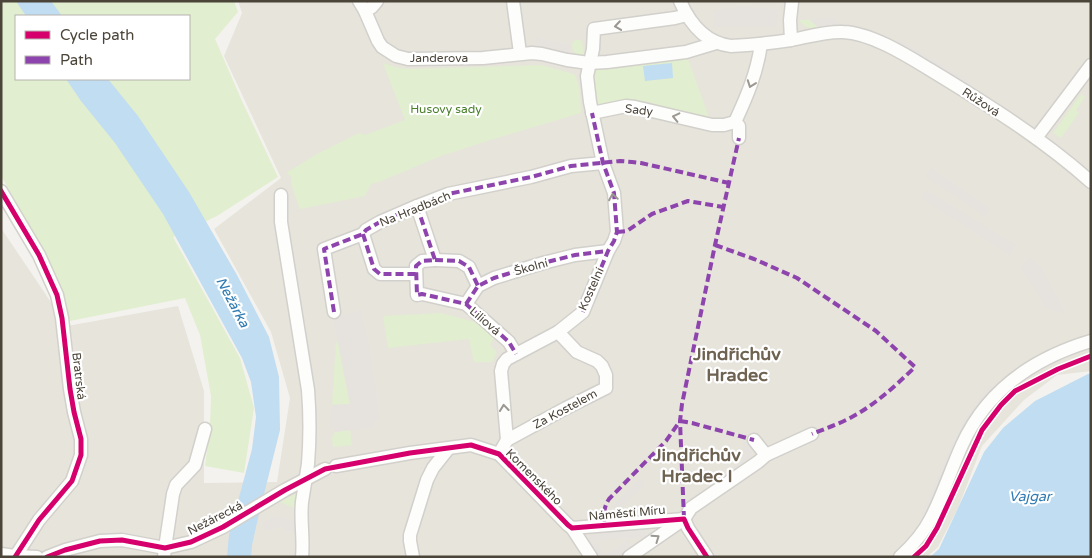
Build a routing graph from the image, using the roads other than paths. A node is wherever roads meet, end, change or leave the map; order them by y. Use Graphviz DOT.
graph roads {
  1 [pos="377,1"];
  2 [pos="513,1"];
  3 [pos="680,1"];
  4 [pos="792,2"];
  5 [pos="362,6"];
  6 [pos="687,15"];
  7 [pos="791,40"];
  8 [pos="716,43"];
  9 [pos="761,44"];
  10 [pos="520,54"];
  11 [pos="589,63"];
  12 [pos="1091,65"];
  13 [pos="592,113"];
  14 [pos="735,122"];
  15 [pos="739,138"];
  16 [pos="1036,138"];
  17 [pos="603,163"];
  18 [pos="1091,182"];
  19 [pos="1,191"];
  20 [pos="281,195"];
  21 [pos="417,206"];
  22 [pos="363,234"];
  23 [pos="608,251"];
  24 [pos="435,260"];
  25 [pos="416,274"];
  26 [pos="478,286"];
  27 [pos="466,304"];
  28 [pos="334,312"];
  29 [pos="558,332"];
  30 [pos="1091,341"];
  31 [pos="516,354"];
  32 [pos="205,429"];
  33 [pos="812,434"];
  34 [pos="507,440"];
  35 [pos="754,440"];
  36 [pos="448,449"];
  37 [pos="499,454"];
  38 [pos="766,455"];
  39 [pos="331,468"];
  40 [pos="306,479"];
  41 [pos="684,518"];
  42 [pos="572,528"];
  43 [pos="164,552"];
  44 [pos="1,554"];
  45 [pos="15,557"];
  46 [pos="36,557"];
  47 [pos="47,557"];
  48 [pos="302,557"];
  49 [pos="413,557"];
  50 [pos="591,557"];
  51 [pos="630,557"];
  52 [pos="707,557"];
  53 [pos="900,557"];
  1 -- 5 [label="street"];
  2 -- 10 [label="street"];
  3 -- 6 [label="street"];
  4 -- 7 [label="street"];
  5 -- 10 [label="street, Janderova"];
  6 -- 8 [label="street"];
  6 -- 11 [label="street, one-way"];
  7 -- 9 [label="street, Růžová"];
  7 -- 16 [label="street, Růžová"];
  8 -- 9 [label="street, Růžová"];
  8 -- 11 [label="street, Janderova"];
  9 -- 14 [label="street, one-way"];
  10 -- 11 [label="street, Janderova"];
  11 -- 13 [label="street"];
  12 -- 16 [label="street"];
  14 -- 13 [label="street, Sady, one-way"];
  13 -- 17 [label="street, Kostelní"];
  14 -- 15 [label="street"];
  16 -- 18 [label="street, Růžová"];
  17 -- 21 [label="street, Na Hradbách"];
  23 -- 17 [label="street, Kostelní, one-way"];
  19 -- 45 [label="street, Bratrská"];
  20 -- 40 [label="street"];
  21 -- 22 [label="street, Na Hradbách"];
  21 -- 24 [label="street"];
  22 -- 25 [label="street"];
  22 -- 28 [label="street, Na Hradbách"];
  23 -- 26 [label="street, Školní"];
  23 -- 29 [label="street, Kostelní"];
  24 -- 25 [label="street"];
  24 -- 26 [label="street"];
  25 -- 27 [label="street, Liliová"];
  26 -- 27 [label="street"];
  27 -- 31 [label="street, Liliová"];
  29 -- 31 [label="street, Kostelní"];
  29 -- 34 [label="street, Za Kostelem"];
  30 -- 53 [label="street"];
  34 -- 31 [label="street, Kostelní, one-way"];
  32 -- 43 [label="street, Nežárecká"];
  33 -- 38 [label="street"];
  34 -- 37 [label="street"];
  35 -- 38 [label="street"];
  36 -- 37 [label="street, Komenského"];
  36 -- 39 [label="street, Komenského"];
  36 -- 49 [label="street"];
  37 -- 42 [label="street, Komenského"];
  38 -- 41 [label="street"];
  39 -- 40 [label="street, Nežárecká"];
  40 -- 43 [label="street, Nežárecká"];
  40 -- 48 [label="street"];
  41 -- 42 [label="street, Náměstí Míru"];
  51 -- 41 [label="street, one-way"];
  41 -- 52 [label="street"];
  42 -- 50 [label="street, Komenského"];
  43 -- 47 [label="street, Nežárecká"];
  44 -- 45 [label="street"];
  45 -- 46 [label="street"];
}
